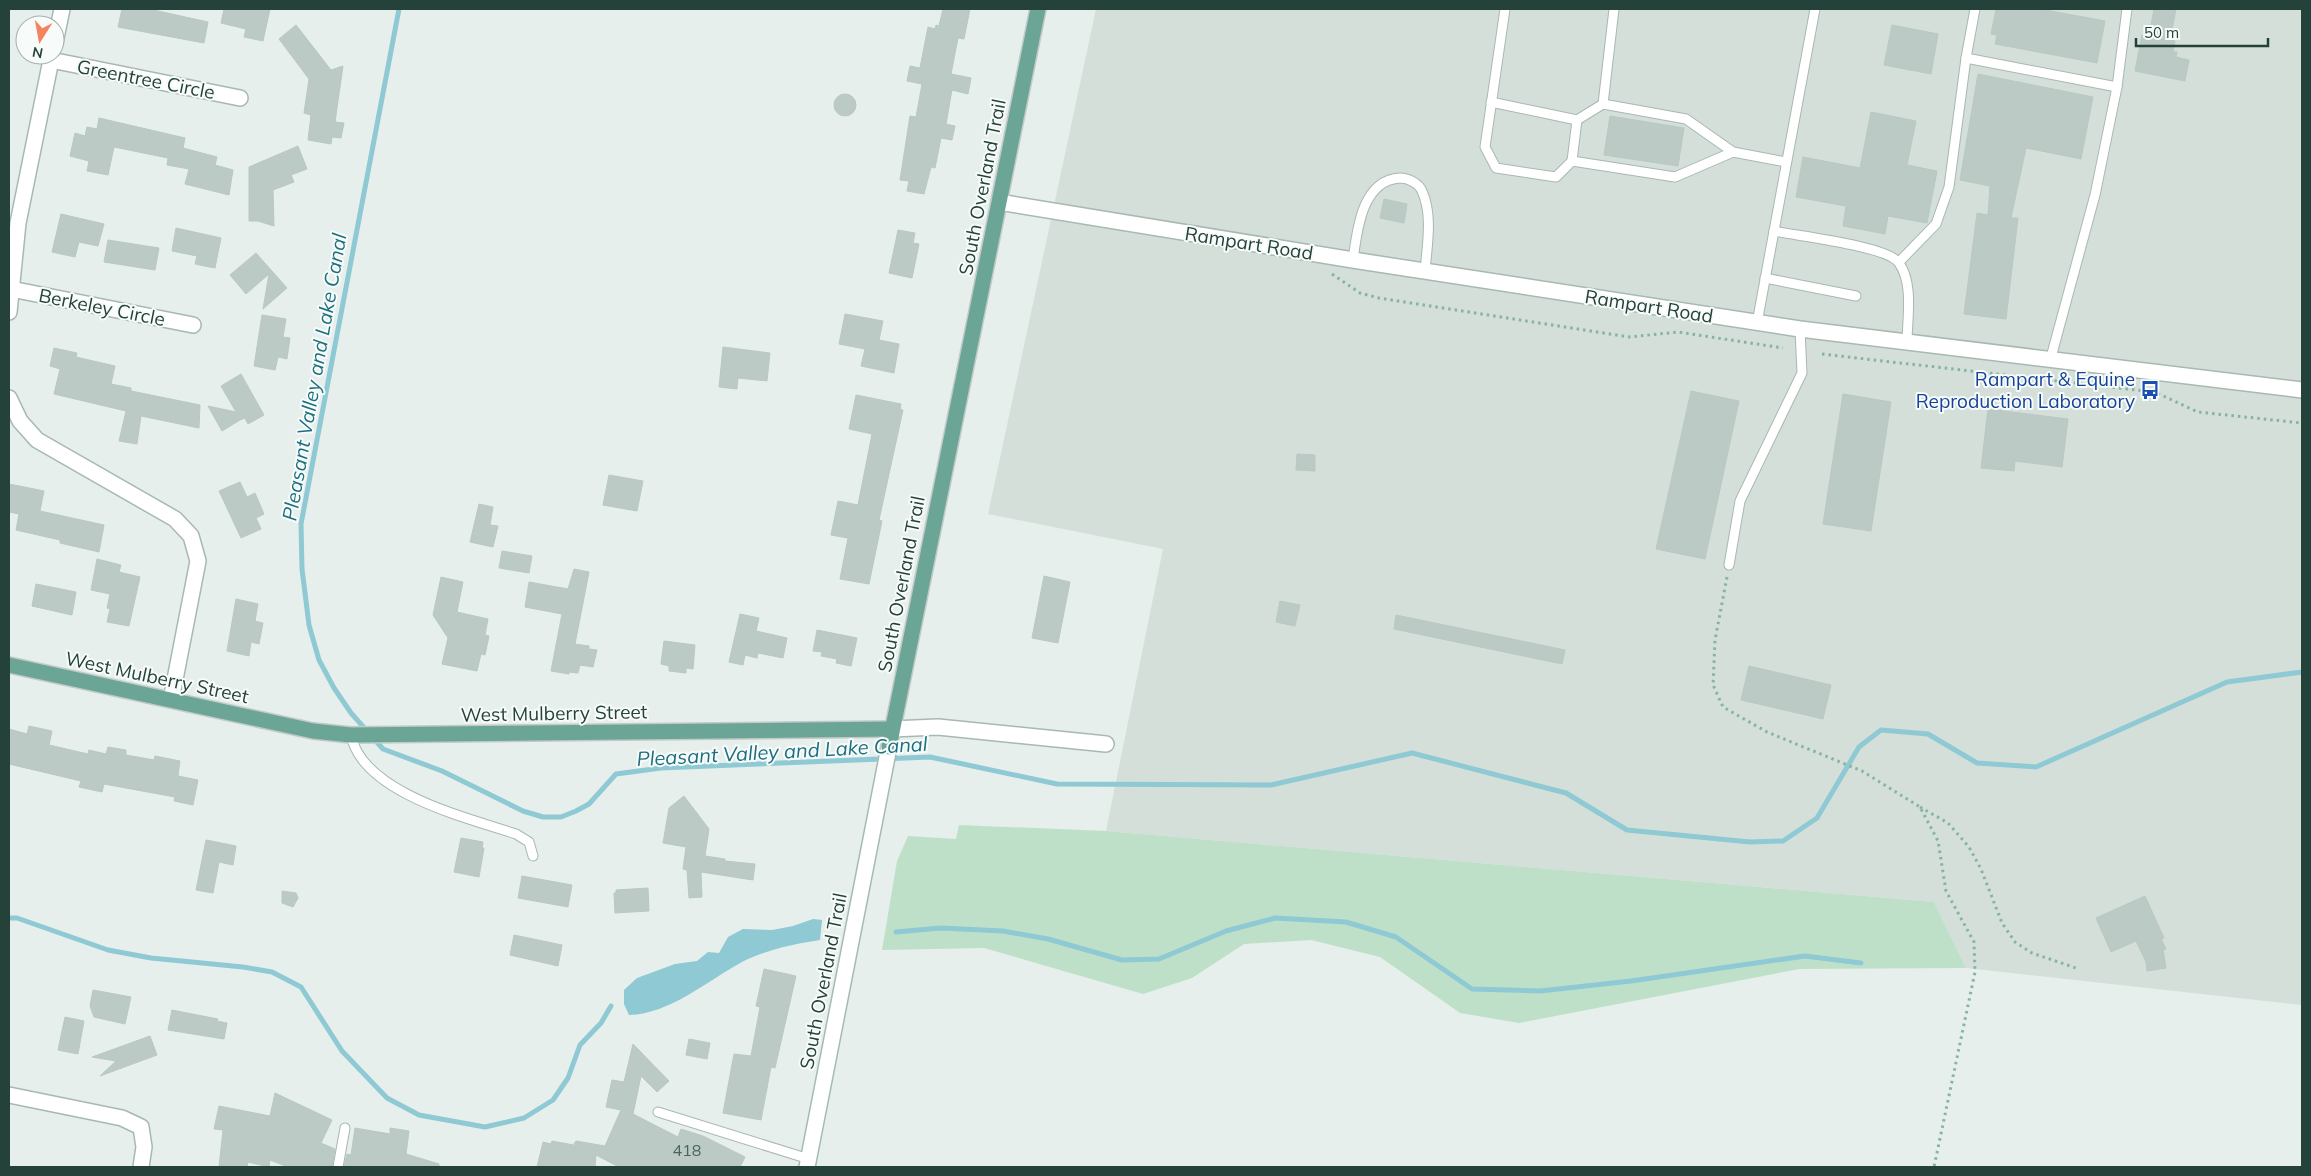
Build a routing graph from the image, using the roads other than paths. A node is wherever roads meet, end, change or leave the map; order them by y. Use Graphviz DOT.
graph roads {
  1 [pos="1038,9"];
  2 [pos="1505,9"];
  3 [pos="1614,9"];
  4 [pos="1814,9"];
  5 [pos="1975,9"];
  6 [pos="2127,9"];
  7 [pos="1966,58"];
  8 [pos="65,61"];
  9 [pos="51,65"];
  10 [pos="2117,88"];
  11 [pos="240,98"];
  12 [pos="1491,102"];
  13 [pos="1604,104"];
  14 [pos="1577,120"];
  15 [pos="1733,152"];
  16 [pos="1572,161"];
  17 [pos="1786,162"];
  18 [pos="999,202"];
  19 [pos="1774,231"];
  20 [pos="1353,260"];
  21 [pos="1899,262"];
  22 [pos="1426,271"];
  23 [pos="1765,278"];
  24 [pos="11,289"];
  25 [pos="1856,296"];
  26 [pos="9,312"];
  27 [pos="1757,323"];
  28 [pos="193,325"];
  29 [pos="1800,330"];
  30 [pos="1907,343"];
  31 [pos="2050,361"];
  32 [pos="2302,390"];
  33 [pos="9,398"];
  34 [pos="1729,565"];
  35 [pos="9,665"];
  36 [pos="171,700"];
  37 [pos="892,729"];
  38 [pos="357,735"];
  39 [pos="1106,744"];
  40 [pos="889,747"];
  41 [pos="533,856"];
  42 [pos="9,1095"];
  43 [pos="658,1112"];
  44 [pos="345,1128"];
  45 [pos="808,1163"];
  46 [pos="141,1167"];
  47 [pos="338,1167"];
  1 -- 18 [label="main road, South Overland Trail"];
  2 -- 12 [label="lane"];
  3 -- 13 [label="lane"];
  4 -- 17 [label="lane"];
  5 -- 7 [label="lane"];
  6 -- 10 [label="lane"];
  7 -- 10 [label="lane"];
  7 -- 21 [label="lane"];
  8 -- 11 [label="street, Greentree Circle"];
  9 -- 24 [label="street"];
  10 -- 31 [label="lane"];
  12 -- 14 [label="lane"];
  12 -- 16 [label="lane"];
  13 -- 14 [label="lane"];
  13 -- 15 [label="lane"];
  14 -- 16 [label="lane"];
  15 -- 16 [label="lane"];
  15 -- 17 [label="lane"];
  17 -- 19 [label="lane"];
  18 -- 20 [label="street, Rampart Road"];
  18 -- 37 [label="main road, South Overland Trail"];
  19 -- 21 [label="lane"];
  19 -- 23 [label="lane"];
  20 -- 22 [label="street, Rampart Road"];
  20 -- 22 [label="lane"];
  21 -- 30 [label="lane"];
  22 -- 27 [label="street, Rampart Road"];
  23 -- 25 [label="lane"];
  23 -- 27 [label="lane"];
  24 -- 26 [label="street"];
  24 -- 28 [label="street, Berkeley Circle"];
  27 -- 29 [label="street, Rampart Road"];
  29 -- 30 [label="street, Rampart Road"];
  29 -- 34 [label="lane"];
  30 -- 31 [label="street, Rampart Road"];
  31 -- 32 [label="street, Rampart Road"];
  33 -- 36 [label="street"];
  35 -- 36 [label="main road, West Mulberry Street"];
  36 -- 38 [label="main road, West Mulberry Street"];
  37 -- 38 [label="main road, West Mulberry Street"];
  37 -- 39 [label="street, West Mulberry Street"];
  37 -- 40 [label="main road, South Overland Trail"];
  38 -- 41 [label="lane"];
  40 -- 45 [label="street, South Overland Trail"];
  42 -- 46 [label="street"];
  43 -- 45 [label="lane"];
  44 -- 47 [label="lane"];
}
